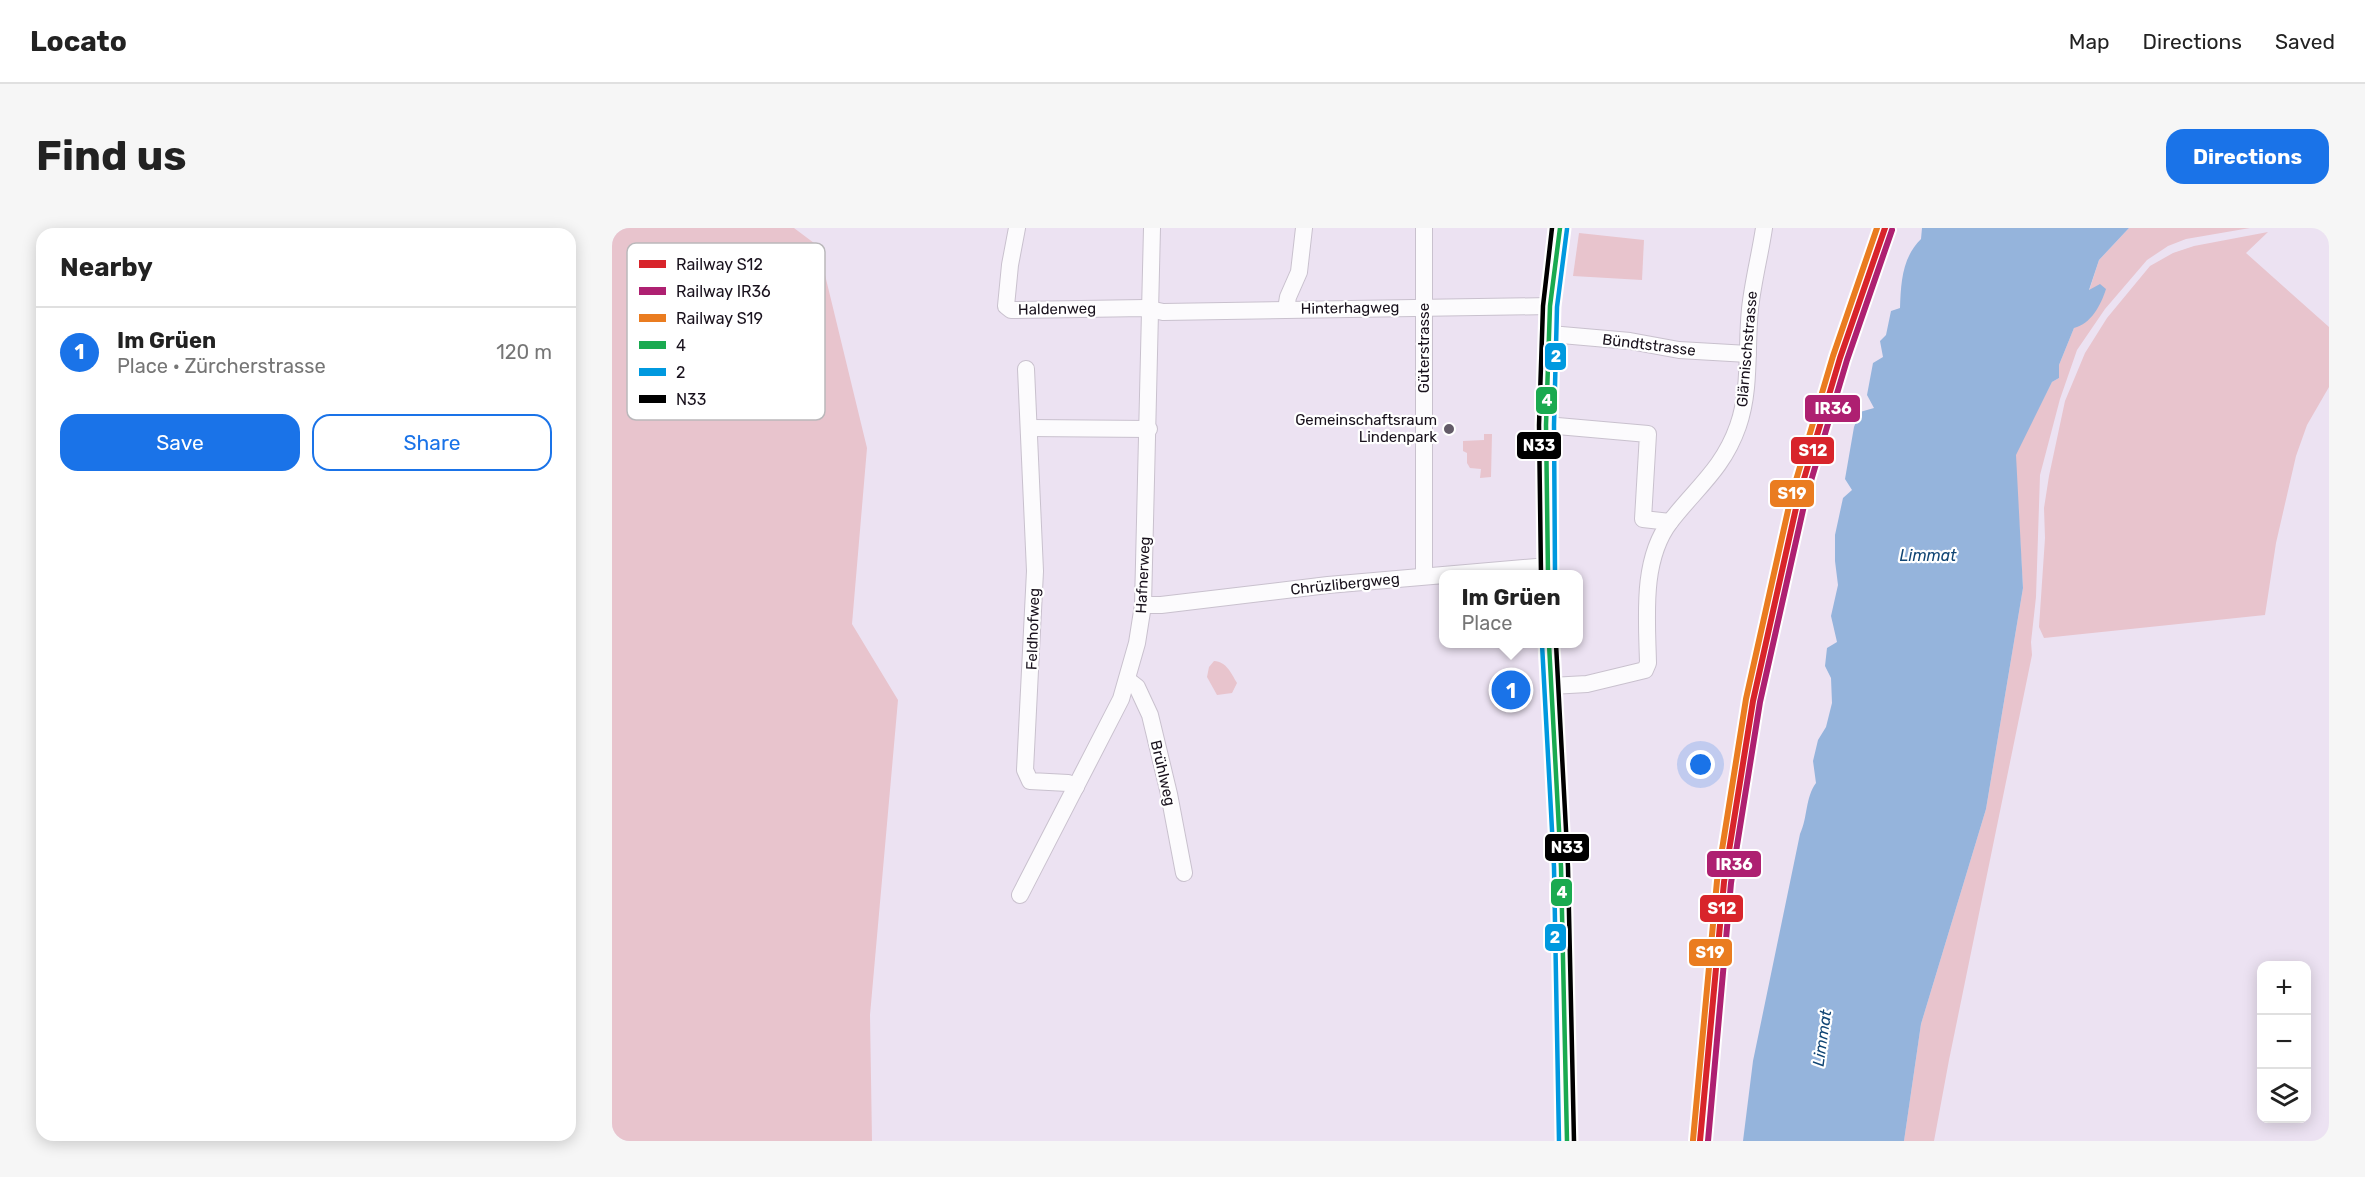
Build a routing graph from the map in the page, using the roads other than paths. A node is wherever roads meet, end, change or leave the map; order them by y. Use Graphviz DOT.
graph roads {
  1 [pos="1017,228"];
  2 [pos="1152,228"];
  3 [pos="1304,228"];
  4 [pos="1424,228"];
  5 [pos="1560,228"];
  6 [pos="1764,228"];
  7 [pos="1550,306"];
  8 [pos="1424,307"];
  9 [pos="1286,309"];
  10 [pos="1151,310"];
  11 [pos="1550,334"];
  12 [pos="1748,354"];
  13 [pos="1026,369"];
  14 [pos="1546,425"];
  15 [pos="1030,428"];
  16 [pos="1149,429"];
  17 [pos="1670,522"];
  18 [pos="1548,570"];
  19 [pos="1439,575"];
  20 [pos="1424,576"];
  21 [pos="1143,605"];
  22 [pos="1550,648"];
  23 [pos="1128,680"];
  24 [pos="1551,686"];
  25 [pos="1077,787"];
  26 [pos="1184,873"];
  27 [pos="1020,895"];
  28 [pos="1568,1141"];
  1 -- 10 [label="street, Haldenweg"];
  2 -- 10 [label="street, Hafnerweg"];
  3 -- 9 [label="street"];
  4 -- 8 [label="street, Güterstrasse"];
  5 -- 7 [label="main road"];
  6 -- 12 [label="street, Glärnischstrasse"];
  7 -- 8 [label="street, Hinterhagweg"];
  7 -- 11 [label="main road"];
  8 -- 9 [label="street, Hinterhagweg"];
  8 -- 20 [label="street, Güterstrasse"];
  9 -- 10 [label="street, Hinterhagweg"];
  10 -- 16 [label="street, Hafnerweg"];
  11 -- 12 [label="street, Bündtstrasse"];
  11 -- 14 [label="main road"];
  12 -- 17 [label="street, Glärnischstrasse"];
  13 -- 15 [label="street, Feldhofweg"];
  14 -- 17 [label="street"];
  14 -- 18 [label="main road"];
  15 -- 16 [label="street"];
  15 -- 25 [label="street, Feldhofweg"];
  16 -- 21 [label="street, Hafnerweg"];
  17 -- 24 [label="street, Glärnischstrasse"];
  19 -- 20 [label="street, Chrüzlibergweg"];
  20 -- 21 [label="street, Chrüzlibergweg"];
  21 -- 23 [label="street, Hafnerweg"];
  22 -- 24 [label="main road"];
  23 -- 25 [label="street, Hafnerweg"];
  23 -- 26 [label="street, Brühlweg"];
  24 -- 28 [label="main road"];
  25 -- 27 [label="street, Hafnerweg"];
}
